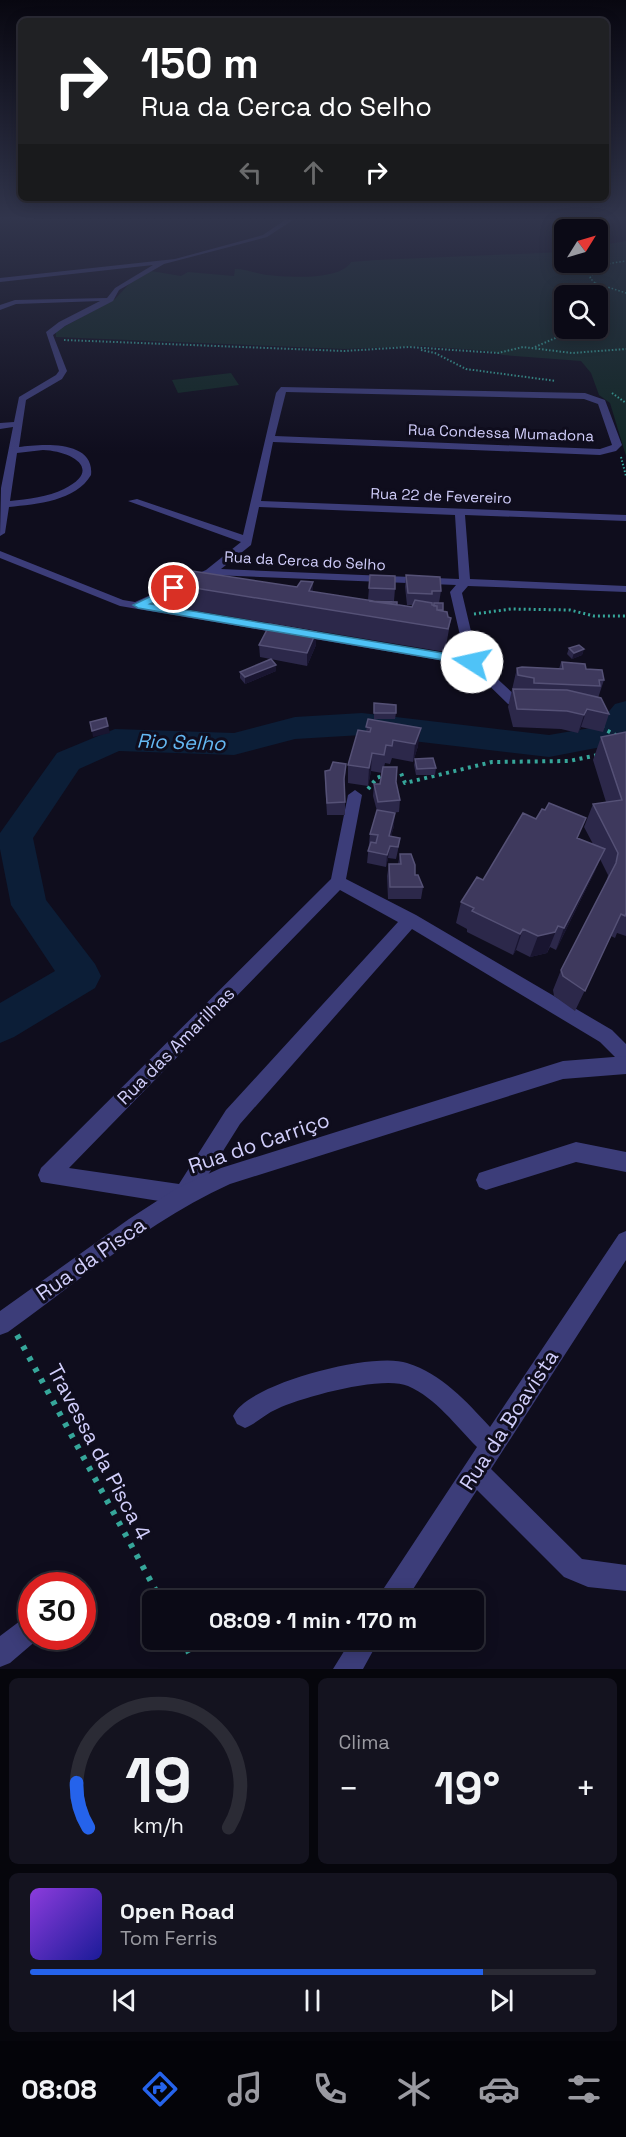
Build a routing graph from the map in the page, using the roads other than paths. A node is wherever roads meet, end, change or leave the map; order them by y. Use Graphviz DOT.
graph roads {
  1 [pos="110,299"];
  2 [pos="0,308"];
  3 [pos="19,424"];
  4 [pos="0,426"];
  5 [pos="269,439"];
  6 [pos="15,450"];
  7 [pos="4,483"];
  8 [pos="133,501"];
  9 [pos="6,504"];
  10 [pos="254,504"];
  11 [pos="460,512"];
  12 [pos="626,518"];
  13 [pos="0,532"];
  14 [pos="247,540"];
  15 [pos="0,554"];
  16 [pos="210,572"];
  17 [pos="465,583"];
  18 [pos="626,589"];
  19 [pos="138,605"];
  20 [pos="472,662"];
  21 [pos="513,701"];
  22 [pos="360,792"];
  23 [pos="338,882"];
  24 [pos="410,920"];
  25 [pos="626,1056"];
  26 [pos="626,1065"];
  27 [pos="626,1162"];
  28 [pos="486,1180"];
  29 [pos="184,1196"];
  30 [pos="626,1240"];
  31 [pos="4,1322"];
  32 [pos="245,1416"];
  33 [pos="492,1446"];
  34 [pos="476,1471"];
  35 [pos="626,1578"];
  36 [pos="398,1590"];
  37 [pos="18,1639"];
  38 [pos="359,1650"];
  39 [pos="0,1653"];
  40 [pos="347,1669"];
  1 -- 2 [label="street"];
  1 -- 3 [label="street"];
  3 -- 4 [label="street"];
  3 -- 6 [label="street"];
  5 -- 5 [label="street, Rua Condessa Mumadona"];
  5 -- 10 [label="street"];
  6 -- 7 [label="street"];
  6 -- 9 [label="street"];
  7 -- 9 [label="street"];
  8 -- 14 [label="street"];
  9 -- 13 [label="street"];
  10 -- 11 [label="street, Rua 22 de Fevereiro"];
  10 -- 14 [label="street"];
  11 -- 12 [label="street, Rua 22 de Fevereiro"];
  11 -- 17 [label="street"];
  14 -- 16 [label="street"];
  15 -- 19 [label="street"];
  16 -- 17 [label="street, Rua da Cerca do Selho"];
  16 -- 19 [label="street, Rua da Cerca do Selho"];
  17 -- 18 [label="street, Rua da Cerca do Selho"];
  17 -- 20 [label="street"];
  19 -- 20 [label="street"];
  20 -- 21 [label="street"];
  22 -- 23 [label="street"];
  23 -- 24 [label="street"];
  23 -- 29 [label="street, Rua das Amarilhas"];
  24 -- 25 [label="street"];
  24 -- 29 [label="street, Rua do Carriço"];
  26 -- 29 [label="street, Rua do Carriço"];
  27 -- 28 [label="street"];
  29 -- 31 [label="street, Rua da Pisca"];
  30 -- 33 [label="street, Rua da Boavista"];
  32 -- 33 [label="street"];
  33 -- 34 [label="street, Rua da Boavista"];
  34 -- 35 [label="street"];
  34 -- 36 [label="street, Rua da Boavista"];
  37 -- 39 [label="street"];
  38 -- 40 [label="street"];
}
